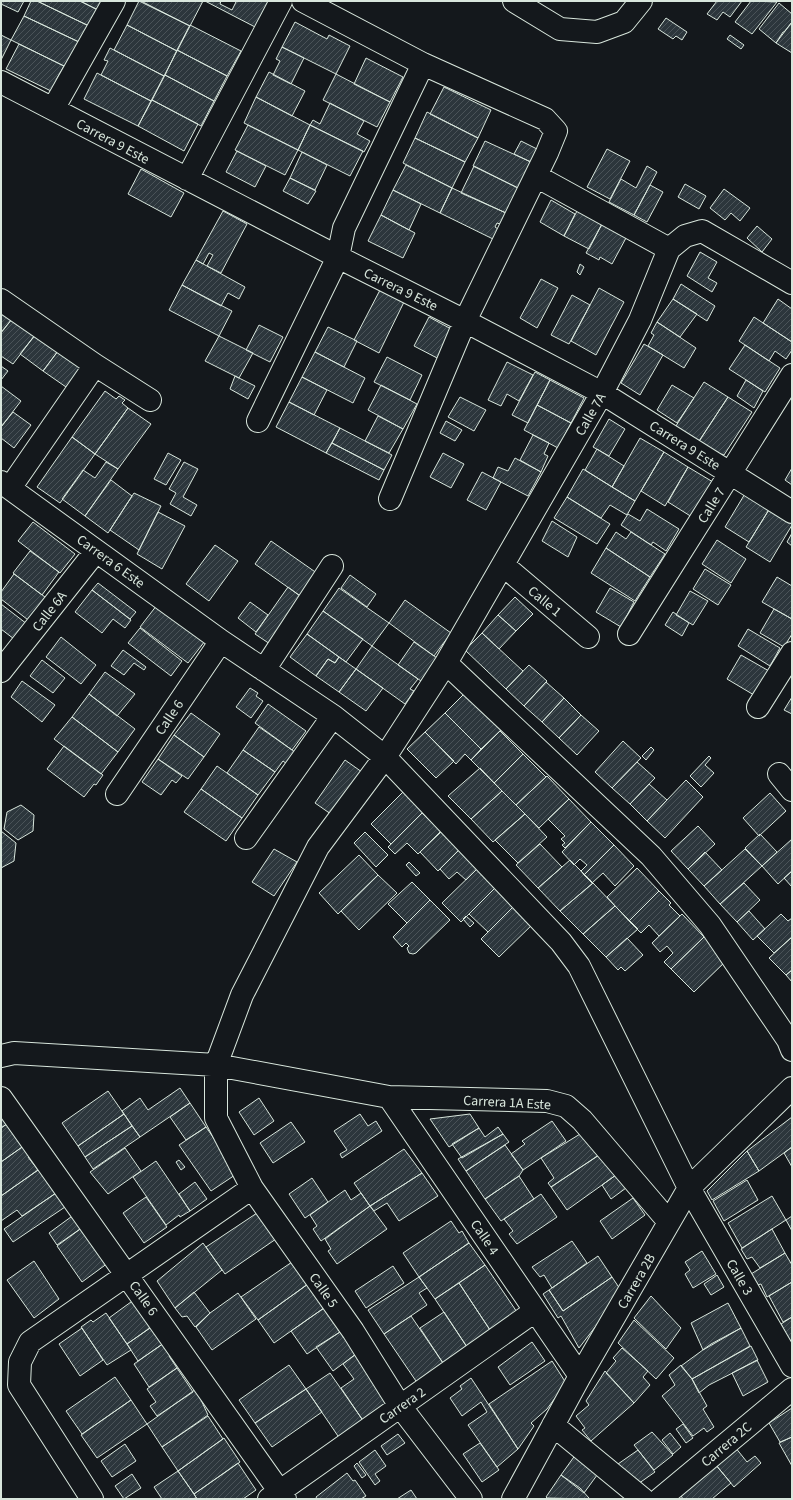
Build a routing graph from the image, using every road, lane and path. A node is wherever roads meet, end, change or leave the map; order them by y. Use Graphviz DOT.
graph roads {
  1 [pos="114,1"];
  2 [pos="281,1"];
  3 [pos="303,1"];
  4 [pos="514,1"];
  5 [pos="641,1"];
  6 [pos="423,64"];
  7 [pos="1,82"];
  8 [pos="53,109"];
  9 [pos="536,176"];
  10 [pos="187,179"];
  11 [pos="669,249"];
  12 [pos="338,257"];
  13 [pos="792,283"];
  14 [pos="1,300"];
  15 [pos="465,320"];
  16 [pos="95,365"];
  17 [pos="792,375"];
  18 [pos="602,393"];
  19 [pos="150,400"];
  20 [pos="258,421"];
  21 [pos="730,473"];
  22 [pos="5,485"];
  23 [pos="390,499"];
  24 [pos="792,512"];
  25 [pos="96,551"];
  26 [pos="332,566"];
  27 [pos="500,569"];
  28 [pos="629,634"];
  29 [pos="588,637"];
  30 [pos="221,640"];
  31 [pos="792,652"];
  32 [pos="446,663"];
  33 [pos="264,670"];
  34 [pos="1,671"];
  35 [pos="758,707"];
  36 [pos="333,716"];
  37 [pos="385,757"];
  38 [pos="117,794"];
  39 [pos="246,838"];
  40 [pos="791,1042"];
  41 [pos="1,1056"];
  42 [pos="216,1065"];
  43 [pos="792,1088"];
  44 [pos="389,1097"];
  45 [pos="1,1098"];
  46 [pos="252,1188"];
  47 [pos="689,1188"];
  48 [pos="669,1222"];
  49 [pos="127,1274"];
  50 [pos="535,1311"];
  51 [pos="792,1366"];
  52 [pos="580,1376"];
  53 [pos="792,1389"];
  54 [pos="400,1406"];
  55 [pos="553,1425"];
  56 [pos="278,1496"];
  57 [pos="92,1499"];
  58 [pos="471,1499"];
  59 [pos="512,1499"];
  60 [pos="643,1499"];
  61 [pos="660,1499"];
  1 -- 8 [label="street"];
  2 -- 10 [label="street"];
  3 -- 6 [label="street"];
  4 -- 5 [label="street"];
  6 -- 9 [label="street"];
  6 -- 12 [label="street"];
  7 -- 8 [label="street, Carrera 9 Este"];
  8 -- 10 [label="street, Carrera 9 Este"];
  9 -- 11 [label="street"];
  9 -- 15 [label="street"];
  10 -- 12 [label="street, Carrera 9 Este"];
  11 -- 13 [label="street"];
  11 -- 18 [label="street, Calle 7A"];
  12 -- 15 [label="street, Carrera 9 Este"];
  12 -- 20 [label="street"];
  14 -- 16 [label="street"];
  15 -- 18 [label="street, Carrera 9 Este"];
  15 -- 23 [label="street"];
  16 -- 19 [label="street"];
  16 -- 22 [label="street"];
  17 -- 21 [label="street, Calle 7"];
  18 -- 21 [label="street, Carrera 9 Este"];
  18 -- 27 [label="street, Calle 7A"];
  21 -- 24 [label="street, Carrera 9 Este"];
  21 -- 28 [label="street, Calle 7"];
  22 -- 25 [label="street, Carrera 6 Este"];
  25 -- 30 [label="street, Carrera 6 Este"];
  25 -- 34 [label="street, Calle 6A"];
  26 -- 33 [label="street"];
  27 -- 29 [label="street, Calle 1"];
  27 -- 32 [label="street, Calle 7A"];
  30 -- 33 [label="street, Carrera 6 Este"];
  30 -- 38 [label="street, Calle 6"];
  31 -- 35 [label="street"];
  32 -- 37 [label="street, Calle 7A"];
  32 -- 40 [label="street"];
  33 -- 36 [label="street, Carrera 6 Este"];
  36 -- 37 [label="street, Carrera 6 Este"];
  36 -- 39 [label="street"];
  37 -- 42 [label="street, Calle 7A"];
  37 -- 47 [label="street, Calle 3"];
  41 -- 42 [label="street, Carrera 1A Este"];
  42 -- 44 [label="street, Carrera 1A Este"];
  42 -- 46 [label="street, Calle 5"];
  43 -- 47 [label="street, Carrera 2B"];
  44 -- 48 [label="street, Carrera 1A Este"];
  44 -- 50 [label="street, Calle 4"];
  45 -- 49 [label="street, Calle 6"];
  46 -- 49 [label="street"];
  46 -- 54 [label="street, Calle 5"];
  47 -- 48 [label="street, Carrera 2B"];
  47 -- 51 [label="street, Calle 3"];
  48 -- 52 [label="street, Carrera 2B"];
  49 -- 56 [label="street, Calle 6"];
  49 -- 57 [label="street"];
  50 -- 52 [label="street, Calle 4"];
  50 -- 54 [label="street, Carrera 2"];
  52 -- 55 [label="street, Carrera 2B"];
  53 -- 61 [label="street, Carrera 2C"];
  54 -- 56 [label="street, Carrera 2"];
  54 -- 58 [label="street, Calle 5"];
  55 -- 59 [label="street, Carrera 2B"];
  55 -- 60 [label="street"];
}
